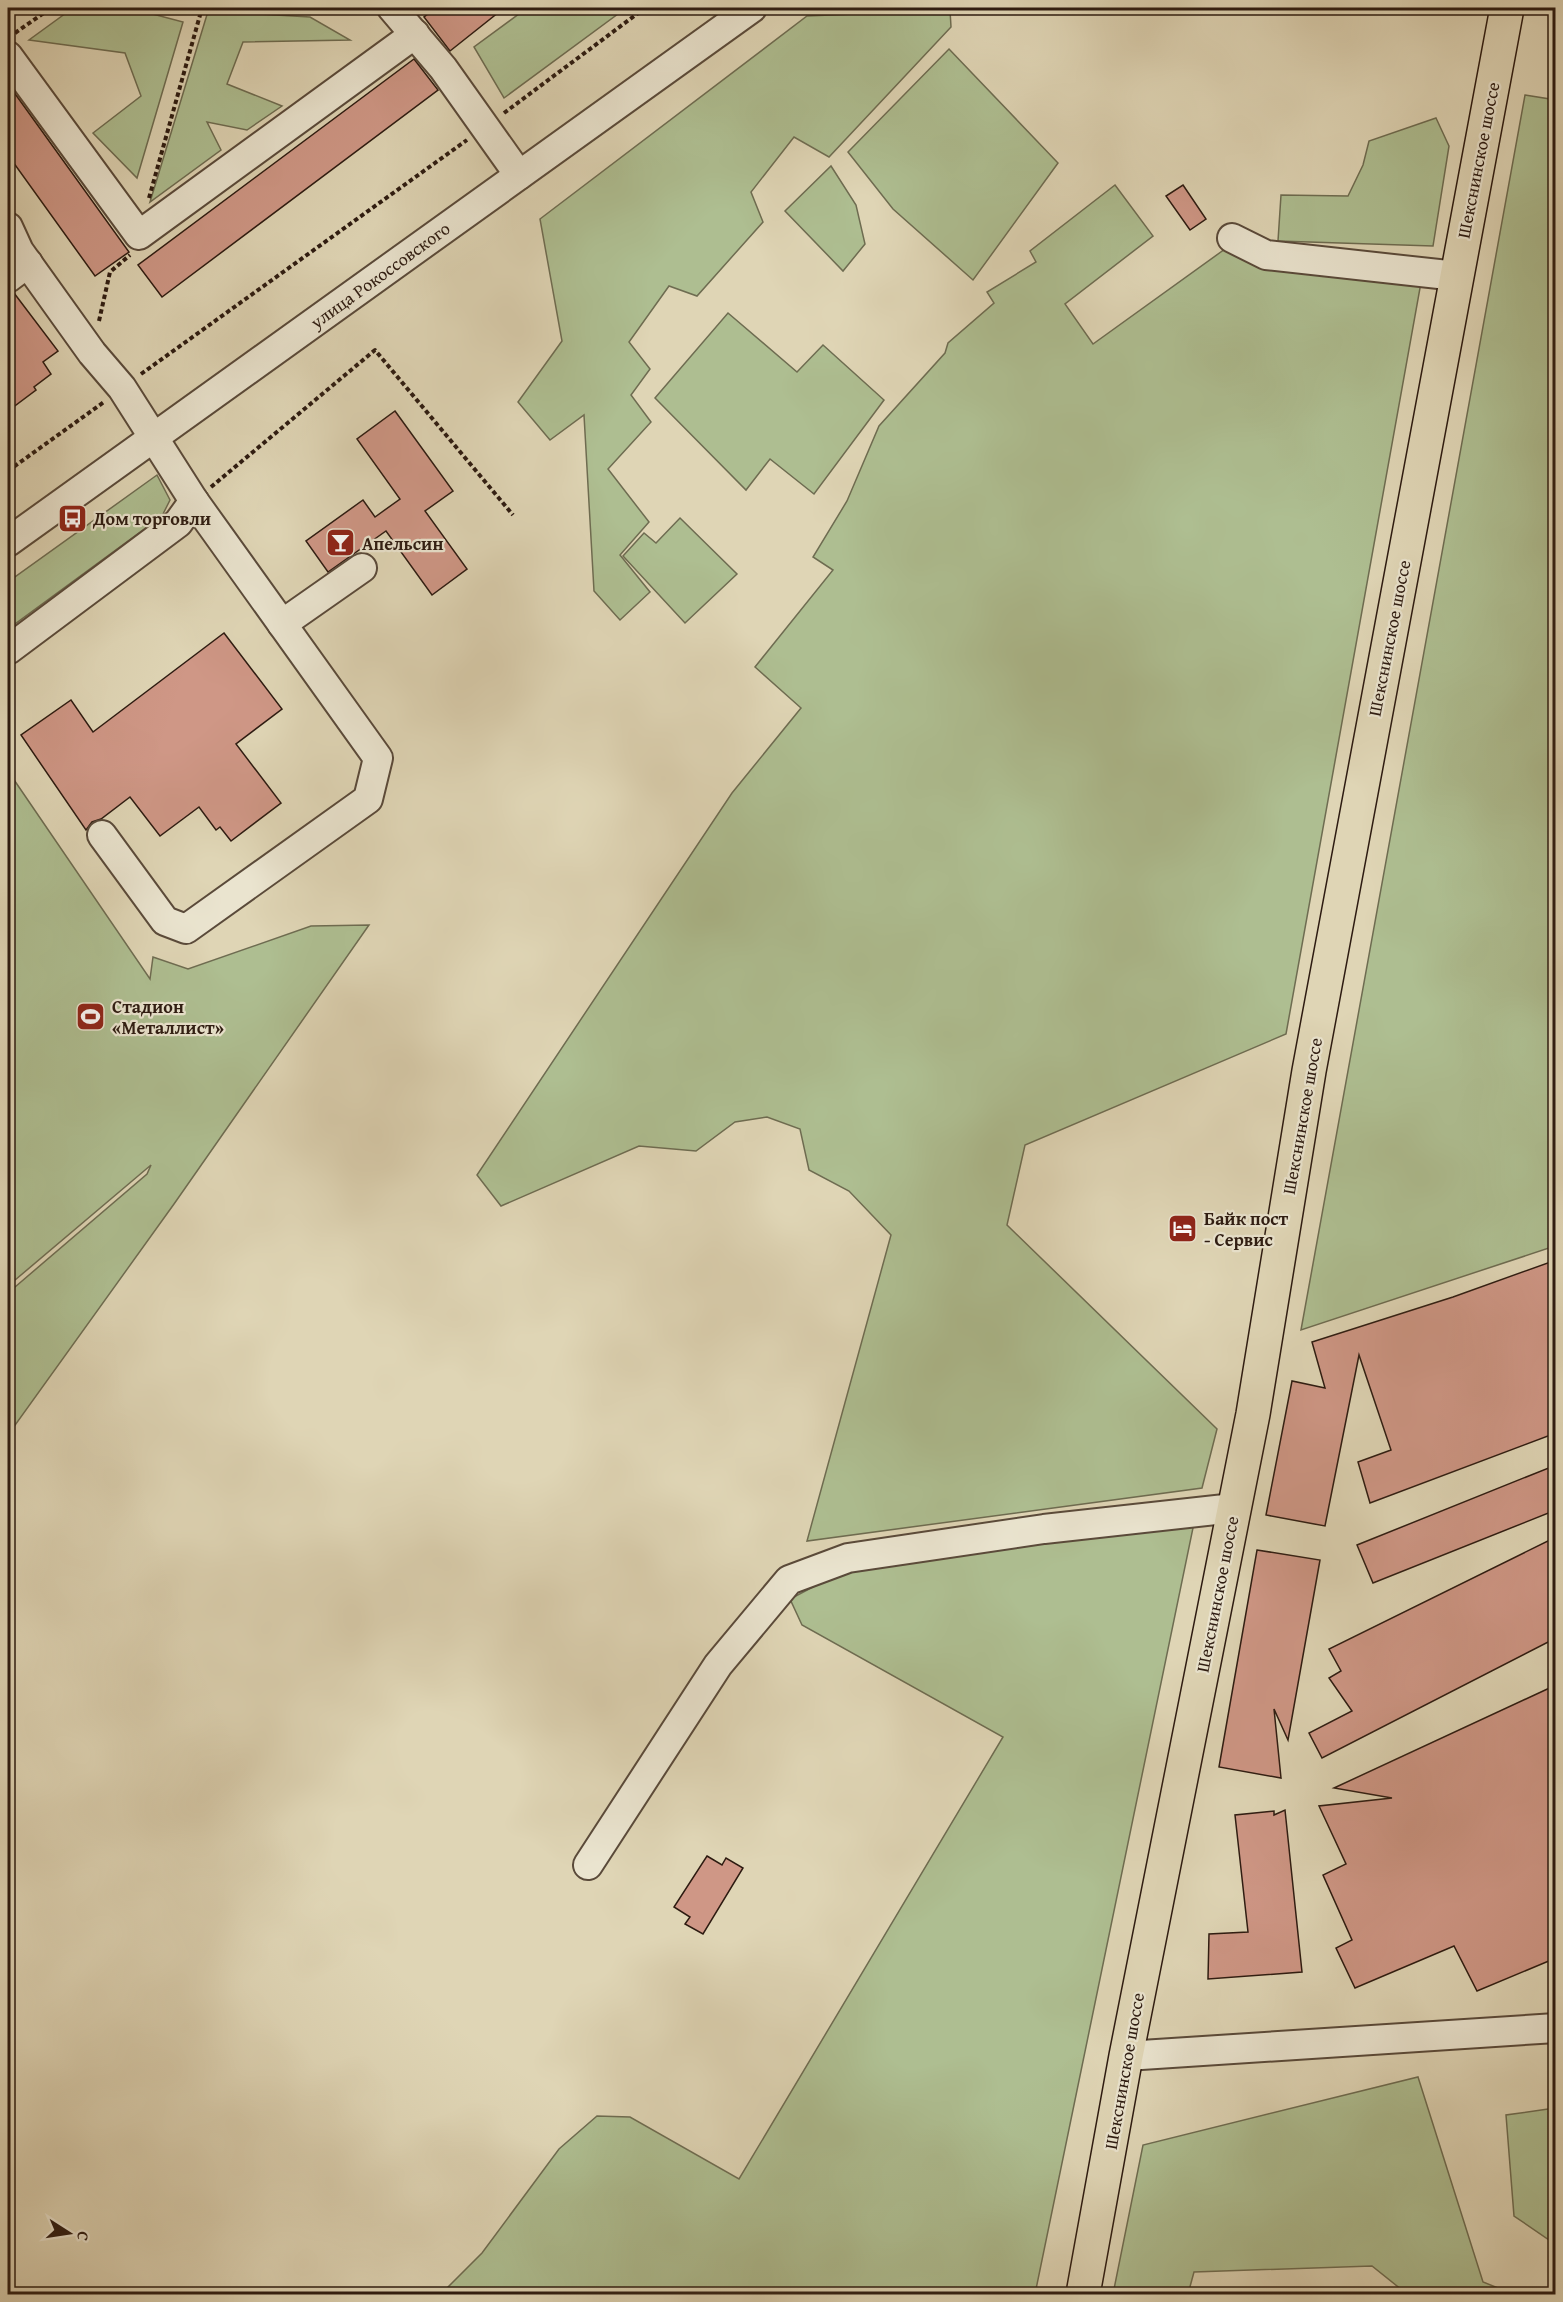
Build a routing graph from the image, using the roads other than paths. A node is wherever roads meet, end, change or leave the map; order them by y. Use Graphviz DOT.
graph roads {
  1 [pos="752,8"];
  2 [pos="1507,8"];
  3 [pos="402,16"];
  4 [pos="8,56"];
  5 [pos="519,175"];
  6 [pos="8,227"];
  7 [pos="1232,238"];
  8 [pos="18,270"];
  9 [pos="1457,276"];
  10 [pos="153,436"];
  11 [pos="194,501"];
  12 [pos="8,542"];
  13 [pos="362,568"];
  14 [pos="282,624"];
  15 [pos="8,650"];
  16 [pos="102,835"];
  17 [pos="1234,1508"];
  18 [pos="588,1865"];
  19 [pos="1556,2028"];
  20 [pos="1126,2056"];
  21 [pos="1083,2295"];
  1 -- 5 [label="street, улица Рокоссовского"];
  2 -- 9 [label="main road, Шекснинское шоссе"];
  3 -- 4 [label="street"];
  3 -- 5 [label="street"];
  5 -- 10 [label="street, улица Рокоссовского"];
  6 -- 8 [label="street"];
  7 -- 9 [label="street"];
  8 -- 10 [label="street"];
  9 -- 17 [label="main road, Шекснинское шоссе"];
  10 -- 11 [label="street"];
  10 -- 12 [label="street, улица Рокоссовского"];
  11 -- 14 [label="street"];
  11 -- 15 [label="street"];
  13 -- 14 [label="street"];
  14 -- 16 [label="street"];
  17 -- 18 [label="street"];
  17 -- 20 [label="main road, Шекснинское шоссе"];
  19 -- 20 [label="street"];
  20 -- 21 [label="main road, Шекснинское шоссе"];
}
